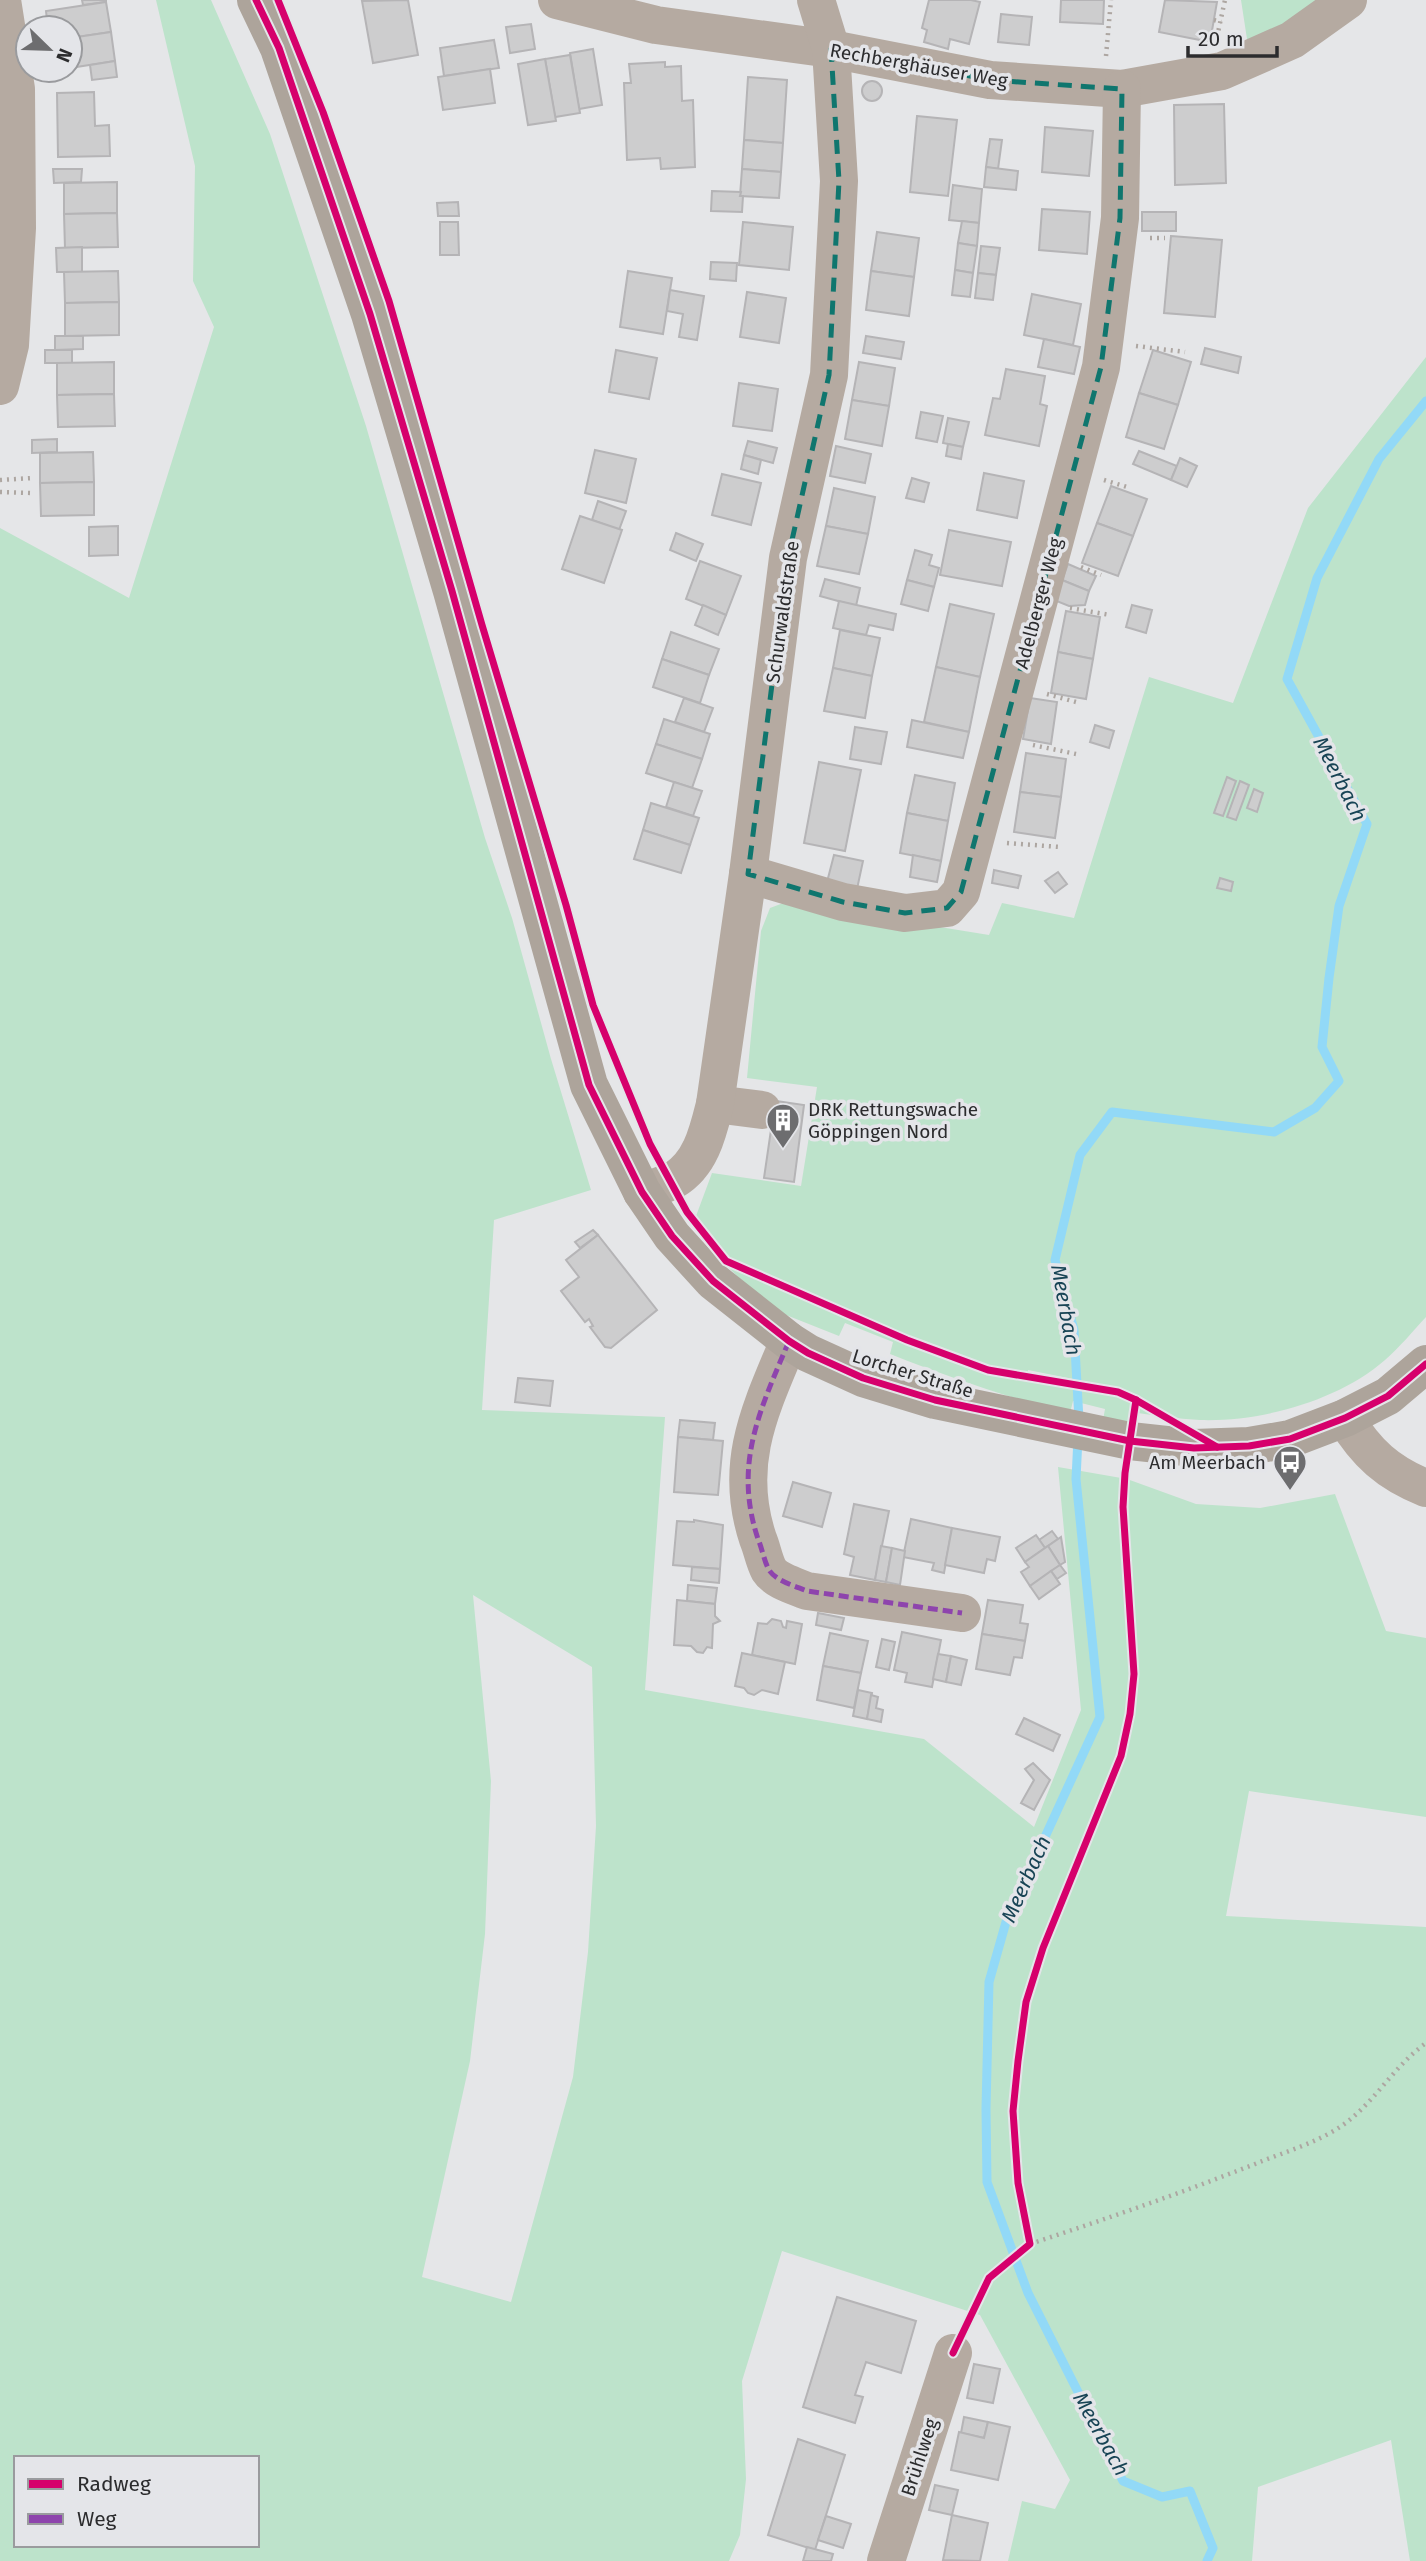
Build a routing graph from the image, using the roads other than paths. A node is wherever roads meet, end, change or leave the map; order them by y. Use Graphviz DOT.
graph roads {
  1 [pos="2,0"];
  2 [pos="256,0"];
  3 [pos="557,0"];
  4 [pos="816,0"];
  5 [pos="1348,0"];
  6 [pos="831,49"];
  7 [pos="1113,88"];
  8 [pos="0,386"];
  9 [pos="748,874"];
  10 [pos="715,1104"];
  11 [pos="762,1110"];
  12 [pos="642,1192"];
  13 [pos="789,1341"];
  14 [pos="1426,1364"];
  15 [pos="1345,1418"];
  16 [pos="1426,1488"];
  17 [pos="962,1613"];
  18 [pos="953,2353"];
  19 [pos="886,2561"];
  1 -- 8 [label="street"];
  2 -- 12 [label="main road, Lorcher Straße"];
  3 -- 6 [label="street, Rechberghäuser Weg"];
  4 -- 6 [label="street, Schurwaldstraße"];
  5 -- 7 [label="street, Rechberghäuser Weg"];
  6 -- 7 [label="street, Rechberghäuser Weg"];
  6 -- 9 [label="street, Schurwaldstraße"];
  7 -- 9 [label="street, Adelberger Weg"];
  9 -- 10 [label="street, Schurwaldstraße"];
  10 -- 11 [label="street"];
  10 -- 12 [label="street, Schurwaldstraße"];
  12 -- 13 [label="main road, Lorcher Straße"];
  13 -- 15 [label="main road, Lorcher Straße"];
  13 -- 17 [label="street"];
  14 -- 15 [label="main road, Lorcher Straße"];
  15 -- 16 [label="street"];
  18 -- 19 [label="street, Brühlweg"];
}
